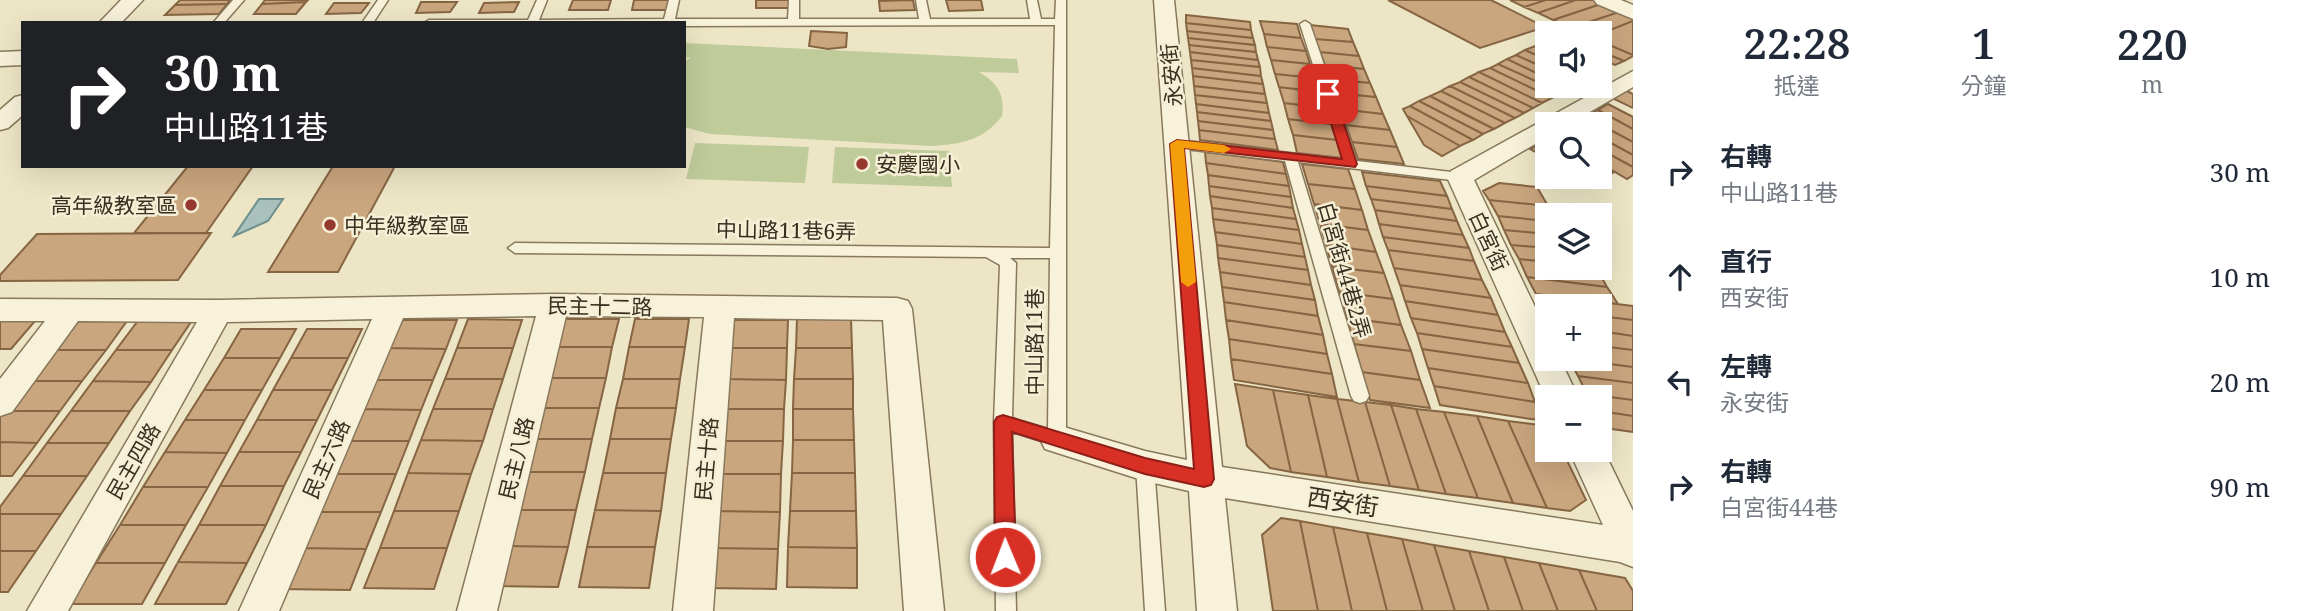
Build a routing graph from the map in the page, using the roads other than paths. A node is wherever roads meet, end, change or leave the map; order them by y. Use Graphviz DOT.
graph roads {
  1 [pos="133,0"];
  2 [pos="155,0"];
  3 [pos="239,0"];
  4 [pos="383,0"];
  5 [pos="542,0"];
  6 [pos="674,0"];
  7 [pos="794,0"];
  8 [pos="921,0"];
  9 [pos="1032,0"];
  10 [pos="1061,0"];
  11 [pos="1164,0"];
  12 [pos="1604,0"];
  13 [pos="1633,13"];
  14 [pos="111,21"];
  15 [pos="134,21"];
  16 [pos="220,21"];
  17 [pos="368,21"];
  18 [pos="533,21"];
  19 [pos="669,21"];
  20 [pos="793,22"];
  21 [pos="925,22"];
  22 [pos="1036,22"];
  23 [pos="1062,22"];
  24 [pos="686,23"];
  25 [pos="1305,23"];
  26 [pos="21,58"];
  27 [pos="0,59"];
  28 [pos="1633,78"];
  29 [pos="21,104"];
  30 [pos="1573,112"];
  31 [pos="0,123"];
  32 [pos="21,126"];
  33 [pos="1535,134"];
  34 [pos="0,144"];
  35 [pos="1177,144"];
  36 [pos="1290,156"];
  37 [pos="1351,164"];
  38 [pos="1460,177"];
  39 [pos="515,248"];
  40 [pos="989,253"];
  41 [pos="1056,253"];
  42 [pos="554,305"];
  43 [pos="393,306"];
  44 [pos="720,308"];
  45 [pos="0,310"];
  46 [pos="218,311"];
  47 [pos="69,312"];
  48 [pos="1556,385"];
  49 [pos="1360,396"];
  50 [pos="0,403"];
  51 [pos="1003,422"];
  52 [pos="1057,439"];
  53 [pos="1592,462"];
  54 [pos="1145,466"];
  55 [pos="1204,479"];
  56 [pos="1632,548"];
  57 [pos="47,611"];
  58 [pos="259,611"];
  59 [pos="477,611"];
  60 [pos="692,611"];
  61 [pos="924,611"];
  62 [pos="1006,611"];
  63 [pos="1155,611"];
  64 [pos="1217,611"];
  1 -- 14 [label="street"];
  2 -- 15 [label="street"];
  3 -- 16 [label="lane"];
  4 -- 17 [label="lane"];
  5 -- 18 [label="lane"];
  6 -- 19 [label="lane"];
  7 -- 20 [label="lane"];
  8 -- 21 [label="lane"];
  9 -- 22 [label="lane"];
  10 -- 23 [label="lane, 中山路11巷"];
  11 -- 35 [label="street, 永安街"];
  12 -- 13 [label="street"];
  20 -- 21 [label="lane"];
  20 -- 24 [label="lane"];
  21 -- 22 [label="lane"];
  22 -- 23 [label="lane"];
  23 -- 41 [label="lane, 中山路11巷"];
  25 -- 37 [label="lane"];
  26 -- 27 [label="street"];
  28 -- 30 [label="street"];
  29 -- 31 [label="street"];
  32 -- 34 [label="street"];
  33 -- 38 [label="street"];
  35 -- 36 [label="lane"];
  35 -- 55 [label="street, 永安街"];
  36 -- 37 [label="lane"];
  36 -- 49 [label="lane, 白宮街44巷2弄"];
  37 -- 38 [label="lane"];
  38 -- 48 [label="street, 白宮街"];
  39 -- 40 [label="lane, 中山路11巷6弄"];
  40 -- 41 [label="lane, 中山路11巷6弄"];
  40 -- 51 [label="lane"];
  41 -- 52 [label="lane, 中山路11巷"];
  42 -- 43 [label="street, 民主十二路"];
  42 -- 44 [label="street, 民主十二路"];
  42 -- 59 [label="street, 民主八路"];
  43 -- 46 [label="street, 民主十二路"];
  43 -- 58 [label="street, 民主六路"];
  44 -- 60 [label="street, 民主十路"];
  44 -- 61 [label="street, 民主十二路"];
  45 -- 47 [label="street, 民主十二路"];
  46 -- 47 [label="street, 民主十二路"];
  46 -- 57 [label="street, 民主四路"];
  47 -- 50 [label="street"];
  51 -- 52 [label="lane, 中山路11巷"];
  51 -- 62 [label="lane"];
  52 -- 54 [label="street, 西安街"];
  53 -- 56 [label="street"];
  54 -- 55 [label="street, 西安街"];
  54 -- 63 [label="lane"];
  55 -- 56 [label="street, 西安街"];
  55 -- 64 [label="street, 永安街"];
}
